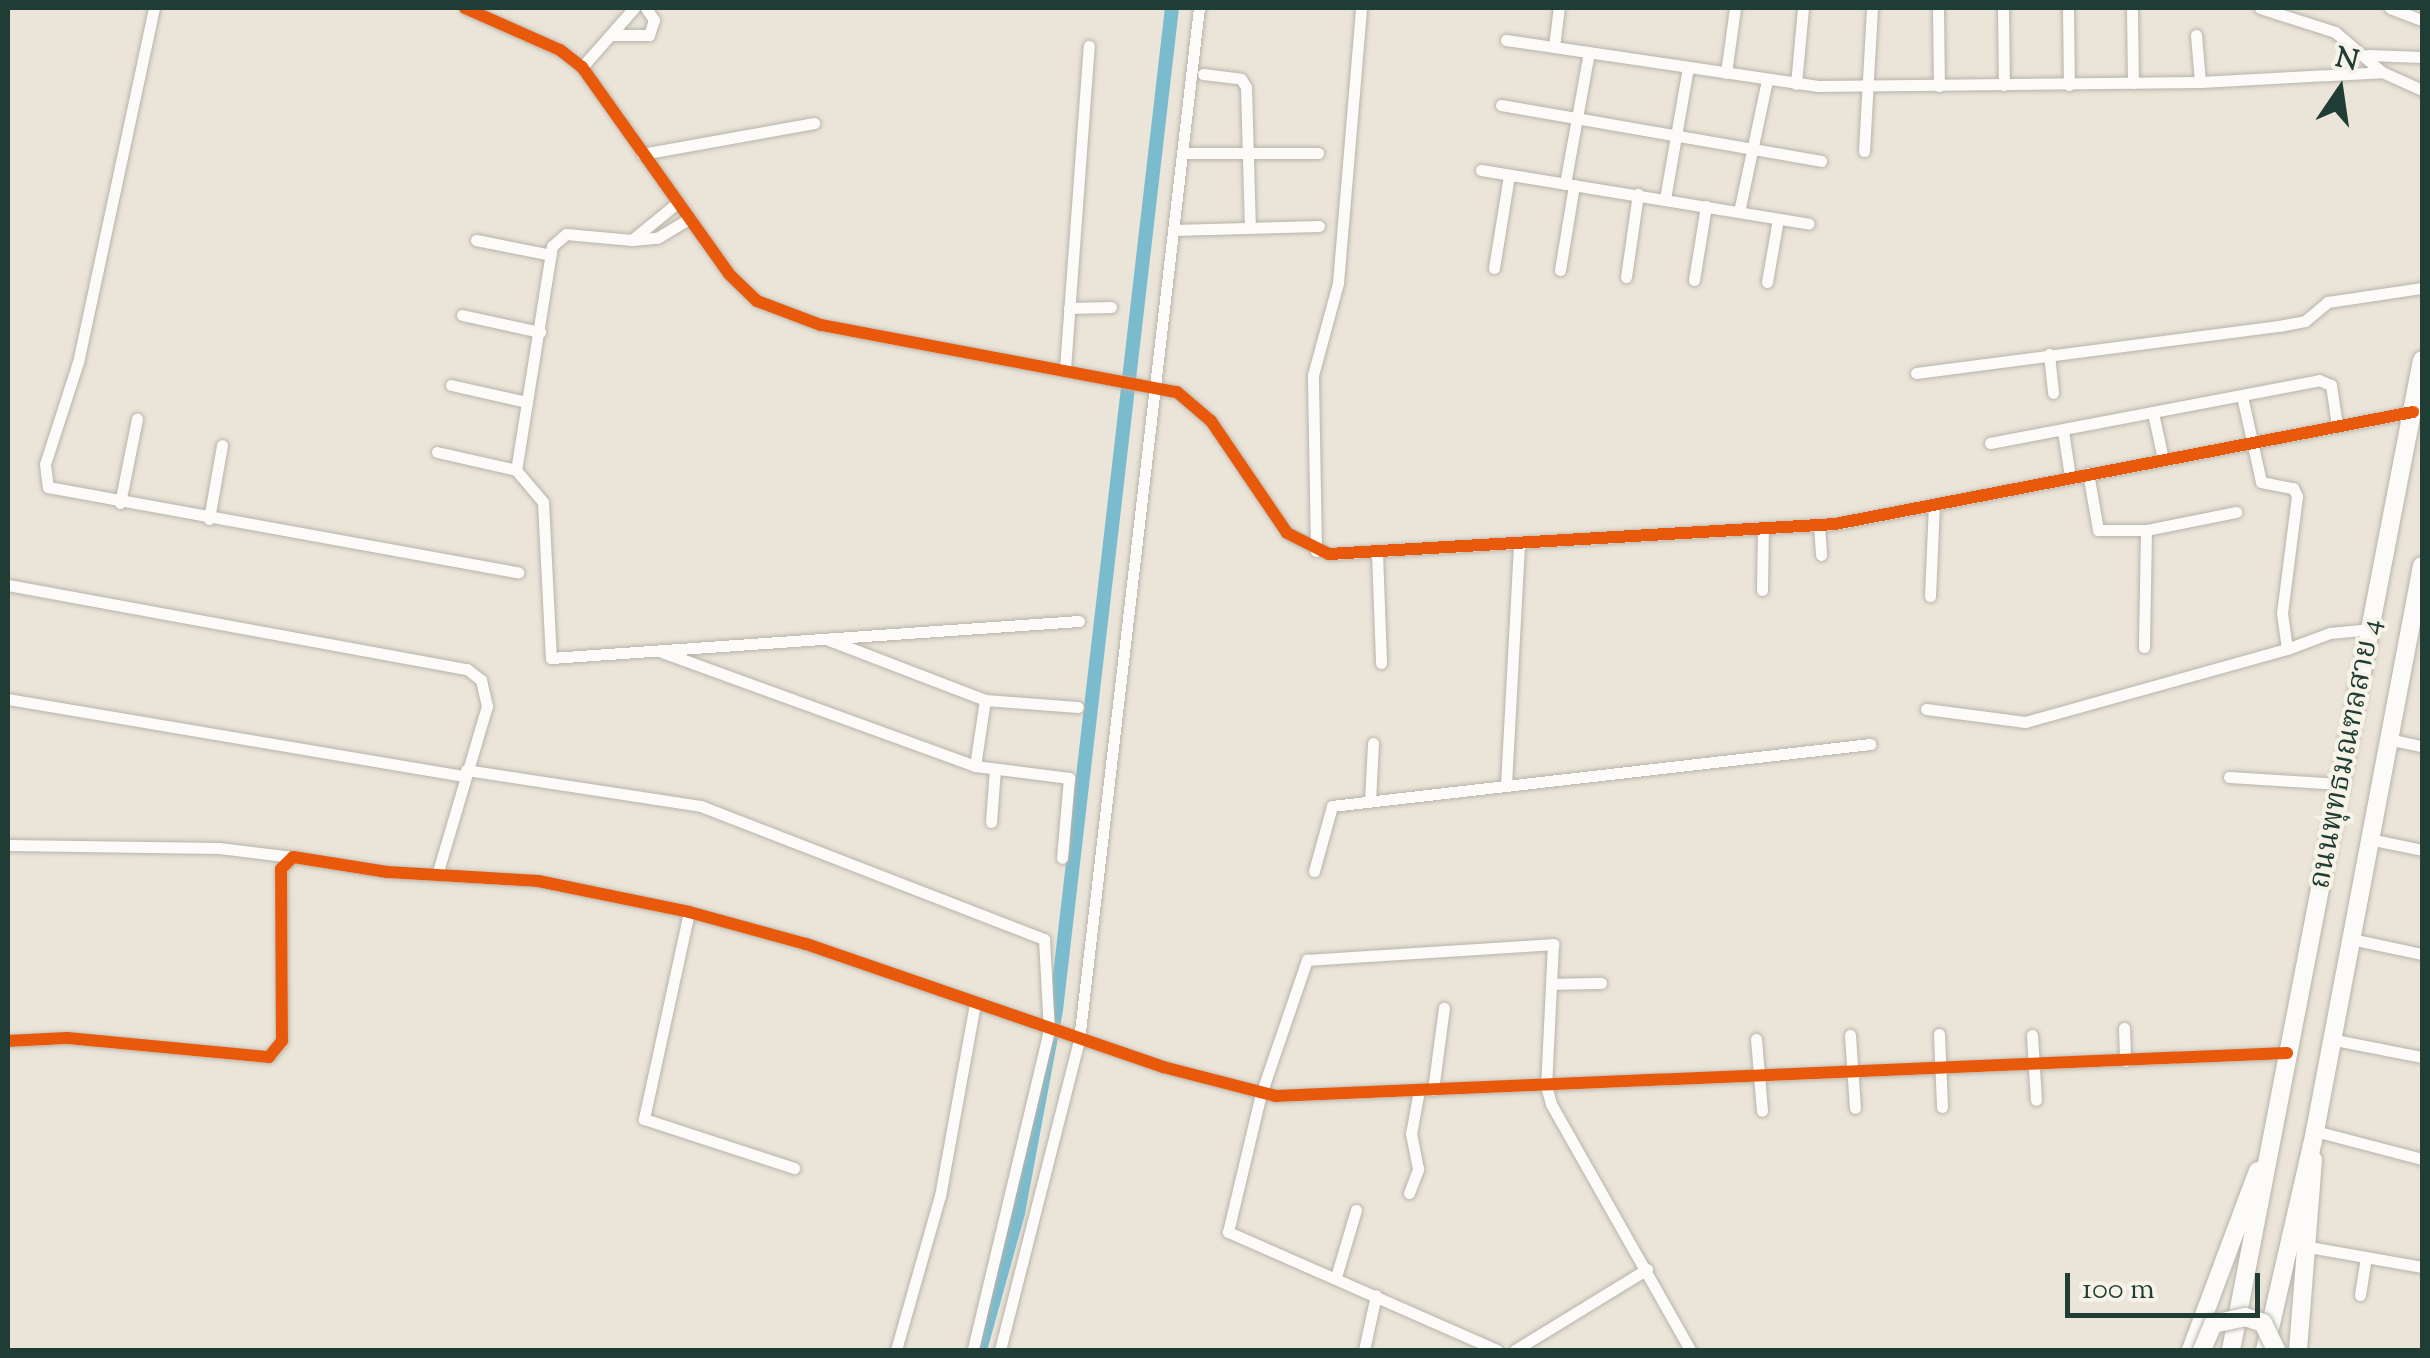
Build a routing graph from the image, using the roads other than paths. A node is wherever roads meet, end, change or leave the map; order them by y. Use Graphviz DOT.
graph roads {
  1 [pos="154,8"];
  2 [pos="464,8"];
  3 [pos="634,8"];
  4 [pos="646,8"];
  5 [pos="1199,8"];
  6 [pos="1360,8"];
  7 [pos="1559,8"];
  8 [pos="1735,8"];
  9 [pos="1803,8"];
  10 [pos="1872,8"];
  11 [pos="1938,8"];
  12 [pos="2003,8"];
  13 [pos="2068,8"];
  14 [pos="2260,8"];
  15 [pos="2390,8"];
  16 [pos="480,10"];
  17 [pos="2132,11"];
  18 [pos="2291,11"];
  19 [pos="2422,20"];
  20 [pos="611,35"];
  21 [pos="2196,35"];
  22 [pos="1506,40"];
  23 [pos="1089,46"];
  24 [pos="1554,47"];
  25 [pos="1589,52"];
  26 [pos="2368,55"];
  27 [pos="2422,57"];
  28 [pos="582,66"];
  29 [pos="1688,68"];
  30 [pos="2382,72"];
  31 [pos="1726,73"];
  32 [pos="1203,74"];
  33 [pos="1767,80"];
  34 [pos="2200,82"];
  35 [pos="2133,83"];
  36 [pos="1796,84"];
  37 [pos="2069,84"];
  38 [pos="2004,85"];
  39 [pos="1939,86"];
  40 [pos="1872,87"];
  41 [pos="2422,90"];
  42 [pos="1501,105"];
  43 [pos="1577,119"];
  44 [pos="814,123"];
  45 [pos="1676,134"];
  46 [pos="1752,148"];
  47 [pos="1864,151"];
  48 [pos="1318,152"];
  49 [pos="1184,153"];
  50 [pos="642,154"];
  51 [pos="1245,154"];
  52 [pos="1821,161"];
  53 [pos="1481,170"];
  54 [pos="1509,176"];
  55 [pos="1569,184"];
  56 [pos="1638,194"];
  57 [pos="1665,198"];
  58 [pos="677,203"];
  59 [pos="1706,206"];
  60 [pos="1739,212"];
  61 [pos="689,219"];
  62 [pos="1778,219"];
  63 [pos="1809,224"];
  64 [pos="1319,226"];
  65 [pos="1250,227"];
  66 [pos="1173,230"];
  67 [pos="476,240"];
  68 [pos="632,240"];
  69 [pos="551,255"];
  70 [pos="1494,268"];
  71 [pos="1560,270"];
  72 [pos="1626,277"];
  73 [pos="1694,280"];
  74 [pos="1767,282"];
  75 [pos="2422,288"];
  76 [pos="1069,308"];
  77 [pos="1111,308"];
  78 [pos="462,315"];
  79 [pos="540,332"];
  80 [pos="2049,354"];
  81 [pos="2422,360"];
  82 [pos="1065,370"];
  83 [pos="1916,374"];
  84 [pos="451,384"];
  85 [pos="1159,386"];
  86 [pos="2053,393"];
  87 [pos="2242,396"];
  88 [pos="527,402"];
  89 [pos="2414,412"];
  90 [pos="2153,413"];
  91 [pos="136,419"];
  92 [pos="2337,425"];
  93 [pos="2063,431"];
  94 [pos="2252,442"];
  95 [pos="1990,443"];
  96 [pos="222,444"];
  97 [pos="437,452"];
  98 [pos="2163,459"];
  99 [pos="516,470"];
  100 [pos="2088,474"];
  101 [pos="2070,477"];
  102 [pos="120,502"];
  103 [pos="1934,506"];
  104 [pos="2236,512"];
  105 [pos="209,520"];
  106 [pos="1819,525"];
  107 [pos="1762,529"];
  108 [pos="2146,530"];
  109 [pos="1519,544"];
  110 [pos="1316,552"];
  111 [pos="1377,552"];
  112 [pos="1821,556"];
  113 [pos="2422,566"];
  114 [pos="518,572"];
  115 [pos="8,585"];
  116 [pos="1762,590"];
  117 [pos="1930,596"];
  118 [pos="1078,620"];
  119 [pos="2371,630"];
  120 [pos="826,638"];
  121 [pos="2144,647"];
  122 [pos="2287,649"];
  123 [pos="658,650"];
  124 [pos="1381,663"];
  125 [pos="8,700"];
  126 [pos="985,700"];
  127 [pos="1078,707"];
  128 [pos="1926,709"];
  129 [pos="2388,739"];
  130 [pos="1373,743"];
  131 [pos="1870,744"];
  132 [pos="2422,746"];
  133 [pos="975,766"];
  134 [pos="995,769"];
  135 [pos="465,773"];
  136 [pos="2229,777"];
  137 [pos="1506,784"];
  138 [pos="2341,784"];
  139 [pos="1370,802"];
  140 [pos="991,822"];
  141 [pos="2369,839"];
  142 [pos="8,845"];
  143 [pos="2422,850"];
  144 [pos="293,857"];
  145 [pos="1062,858"];
  146 [pos="1314,871"];
  147 [pos="438,875"];
  148 [pos="689,912"];
  149 [pos="2351,939"];
  150 [pos="2422,954"];
  151 [pos="1601,983"];
  152 [pos="1552,984"];
  153 [pos="975,1003"];
  154 [pos="1444,1008"];
  155 [pos="2124,1028"];
  156 [pos="1050,1030"];
  157 [pos="1940,1034"];
  158 [pos="2032,1034"];
  159 [pos="1850,1035"];
  160 [pos="1074,1038"];
  161 [pos="2330,1038"];
  162 [pos="1756,1039"];
  163 [pos="8,1041"];
  164 [pos="2287,1053"];
  165 [pos="2422,1057"];
  166 [pos="2125,1061"];
  167 [pos="2034,1065"];
  168 [pos="1941,1068"];
  169 [pos="1852,1072"];
  170 [pos="1759,1077"];
  171 [pos="1546,1086"];
  172 [pos="1419,1090"];
  173 [pos="1433,1090"];
  174 [pos="1261,1094"];
  175 [pos="2036,1100"];
  176 [pos="1942,1107"];
  177 [pos="1854,1108"];
  178 [pos="1762,1111"];
  179 [pos="2314,1135"];
  180 [pos="2268,1148"];
  181 [pos="2422,1158"];
  182 [pos="794,1168"];
  183 [pos="1410,1192"];
  184 [pos="1356,1210"];
  185 [pos="2310,1247"];
  186 [pos="2366,1257"];
  187 [pos="2422,1267"];
  188 [pos="1647,1269"];
  189 [pos="1336,1277"];
  190 [pos="2360,1294"];
  191 [pos="1376,1295"];
  192 [pos="896,1350"];
  193 [pos="973,1350"];
  194 [pos="1000,1350"];
  195 [pos="1364,1350"];
  196 [pos="1497,1350"];
  197 [pos="1515,1350"];
  198 [pos="1690,1350"];
  199 [pos="2191,1350"];
  200 [pos="2202,1350"];
  201 [pos="2231,1350"];
  202 [pos="2264,1350"];
  203 [pos="2276,1350"];
  204 [pos="2298,1350"];
  1 -- 102 [label="street"];
  2 -- 16 [label="street"];
  3 -- 20 [label="street"];
  4 -- 20 [label="street"];
  5 -- 49 [label="street"];
  6 -- 110 [label="street"];
  7 -- 24 [label="street"];
  8 -- 31 [label="street"];
  9 -- 36 [label="street"];
  10 -- 40 [label="street"];
  11 -- 39 [label="street"];
  12 -- 38 [label="street"];
  13 -- 37 [label="street"];
  14 -- 18 [label="street"];
  15 -- 19 [label="street"];
  16 -- 28 [label="street"];
  17 -- 35 [label="street"];
  18 -- 26 [label="street"];
  20 -- 28 [label="street"];
  21 -- 34 [label="street"];
  22 -- 24 [label="street"];
  23 -- 76 [label="street"];
  24 -- 25 [label="street"];
  25 -- 29 [label="street"];
  25 -- 43 [label="street"];
  26 -- 27 [label="street"];
  26 -- 30 [label="street"];
  28 -- 50 [label="street"];
  29 -- 31 [label="street"];
  29 -- 45 [label="street"];
  30 -- 34 [label="street"];
  30 -- 41 [label="street"];
  31 -- 33 [label="street"];
  32 -- 51 [label="street"];
  33 -- 36 [label="street"];
  33 -- 46 [label="street"];
  34 -- 35 [label="street"];
  35 -- 37 [label="street"];
  36 -- 40 [label="street"];
  37 -- 38 [label="street"];
  38 -- 39 [label="street"];
  39 -- 40 [label="street"];
  40 -- 47 [label="street"];
  42 -- 43 [label="street"];
  43 -- 45 [label="street"];
  43 -- 55 [label="street"];
  44 -- 50 [label="street"];
  45 -- 46 [label="street"];
  45 -- 57 [label="street"];
  46 -- 52 [label="street"];
  46 -- 60 [label="street"];
  48 -- 51 [label="street"];
  49 -- 51 [label="street"];
  49 -- 66 [label="street"];
  50 -- 58 [label="street"];
  51 -- 65 [label="street"];
  53 -- 54 [label="street"];
  54 -- 55 [label="street"];
  54 -- 70 [label="street"];
  55 -- 56 [label="street"];
  55 -- 71 [label="street"];
  56 -- 57 [label="street"];
  56 -- 72 [label="street"];
  57 -- 59 [label="street"];
  58 -- 61 [label="street"];
  58 -- 68 [label="street"];
  59 -- 60 [label="street"];
  59 -- 73 [label="street"];
  60 -- 62 [label="street"];
  61 -- 68 [label="street"];
  61 -- 82 [label="street"];
  62 -- 63 [label="street"];
  62 -- 74 [label="street"];
  64 -- 65 [label="street"];
  65 -- 66 [label="street"];
  66 -- 85 [label="street"];
  67 -- 69 [label="street"];
  68 -- 69 [label="street"];
  69 -- 79 [label="street"];
  75 -- 80 [label="street"];
  76 -- 77 [label="street"];
  76 -- 82 [label="street"];
  78 -- 79 [label="street"];
  79 -- 88 [label="street"];
  80 -- 83 [label="street"];
  80 -- 86 [label="street"];
  81 -- 89 [label="main road, ถนนพุทธมณฑลสาย 4"];
  82 -- 85 [label="street"];
  84 -- 88 [label="street"];
  85 -- 110 [label="street"];
  85 -- 160 [label="street"];
  87 -- 90 [label="street"];
  87 -- 92 [label="street"];
  87 -- 94 [label="street"];
  88 -- 99 [label="street"];
  89 -- 92 [label="street"];
  89 -- 119 [label="main road, ถนนพุทธมณฑลสาย 4"];
  90 -- 93 [label="street"];
  90 -- 98 [label="street"];
  91 -- 102 [label="street"];
  92 -- 94 [label="street"];
  93 -- 95 [label="street"];
  93 -- 101 [label="street"];
  94 -- 98 [label="street"];
  94 -- 122 [label="street"];
  96 -- 105 [label="street"];
  97 -- 99 [label="street"];
  98 -- 100 [label="street"];
  99 -- 123 [label="street"];
  100 -- 101 [label="street"];
  100 -- 108 [label="street"];
  101 -- 103 [label="street"];
  102 -- 105 [label="street"];
  103 -- 106 [label="street"];
  103 -- 117 [label="street"];
  104 -- 108 [label="street"];
  105 -- 114 [label="street"];
  106 -- 107 [label="street"];
  106 -- 112 [label="street"];
  107 -- 109 [label="street"];
  107 -- 116 [label="street"];
  108 -- 121 [label="street"];
  109 -- 111 [label="street"];
  109 -- 137 [label="street"];
  110 -- 111 [label="street"];
  111 -- 124 [label="street"];
  113 -- 129 [label="main road, ถนนพุทธมณฑลสาย 4"];
  115 -- 135 [label="street"];
  118 -- 120 [label="street"];
  119 -- 122 [label="street"];
  119 -- 138 [label="main road, ถนนพุทธมณฑลสาย 4"];
  120 -- 123 [label="street"];
  120 -- 126 [label="street"];
  122 -- 128 [label="street"];
  123 -- 133 [label="street"];
  125 -- 135 [label="street"];
  126 -- 127 [label="street"];
  126 -- 133 [label="street"];
  129 -- 132 [label="street"];
  129 -- 141 [label="main road, ถนนพุทธมณฑลสาย 4"];
  130 -- 139 [label="street"];
  131 -- 137 [label="street"];
  133 -- 134 [label="street"];
  134 -- 140 [label="street"];
  134 -- 145 [label="street"];
  135 -- 147 [label="street"];
  135 -- 156 [label="street"];
  136 -- 138 [label="street"];
  137 -- 139 [label="street"];
  138 -- 164 [label="main road, ถนนพุทธมณฑลสาย 4"];
  139 -- 146 [label="street"];
  141 -- 143 [label="street"];
  141 -- 149 [label="main road, ถนนพุทธมณฑลสาย 4"];
  142 -- 144 [label="street"];
  144 -- 147 [label="street"];
  144 -- 163 [label="street"];
  147 -- 148 [label="street"];
  148 -- 153 [label="street"];
  148 -- 182 [label="street"];
  149 -- 150 [label="street"];
  149 -- 161 [label="main road, ถนนพุทธมณฑลสาย 4"];
  151 -- 152 [label="street"];
  152 -- 171 [label="street"];
  152 -- 174 [label="street"];
  153 -- 156 [label="street"];
  153 -- 192 [label="street"];
  154 -- 173 [label="street"];
  155 -- 166 [label="street"];
  156 -- 160 [label="street"];
  156 -- 193 [label="street"];
  157 -- 168 [label="street"];
  158 -- 167 [label="street"];
  159 -- 169 [label="street"];
  160 -- 174 [label="street"];
  160 -- 194 [label="street"];
  161 -- 165 [label="street"];
  161 -- 179 [label="main road, ถนนพุทธมณฑลสาย 4"];
  162 -- 170 [label="street"];
  164 -- 166 [label="street"];
  164 -- 180 [label="main road, ถนนพุทธมณฑลสาย 4"];
  166 -- 167 [label="street"];
  167 -- 168 [label="street"];
  167 -- 175 [label="street"];
  168 -- 169 [label="street"];
  168 -- 176 [label="street"];
  169 -- 170 [label="street"];
  169 -- 177 [label="street"];
  170 -- 171 [label="street"];
  170 -- 178 [label="street"];
  171 -- 173 [label="street"];
  171 -- 188 [label="street"];
  172 -- 173 [label="street"];
  172 -- 174 [label="street"];
  172 -- 183 [label="street"];
  174 -- 189 [label="street"];
  179 -- 181 [label="street"];
  179 -- 185 [label="main road, ถนนพุทธมณฑลสาย 4"];
  179 -- 202 [label="main road, ถนนพุทธมณฑลสาย 4"];
  180 -- 199 [label="main road, ถนนพุทธมณฑลสาย 4"];
  180 -- 201 [label="main road, ถนนพุทธมณฑลสาย 4"];
  184 -- 189 [label="street"];
  185 -- 186 [label="street"];
  185 -- 204 [label="main road, ถนนพุทธมณฑลสาย 4"];
  186 -- 187 [label="street"];
  186 -- 190 [label="street"];
  188 -- 197 [label="street"];
  188 -- 198 [label="street"];
  189 -- 191 [label="street"];
  191 -- 195 [label="street"];
  191 -- 196 [label="street"];
  200 -- 203 [label="main road, bridge"];
}
